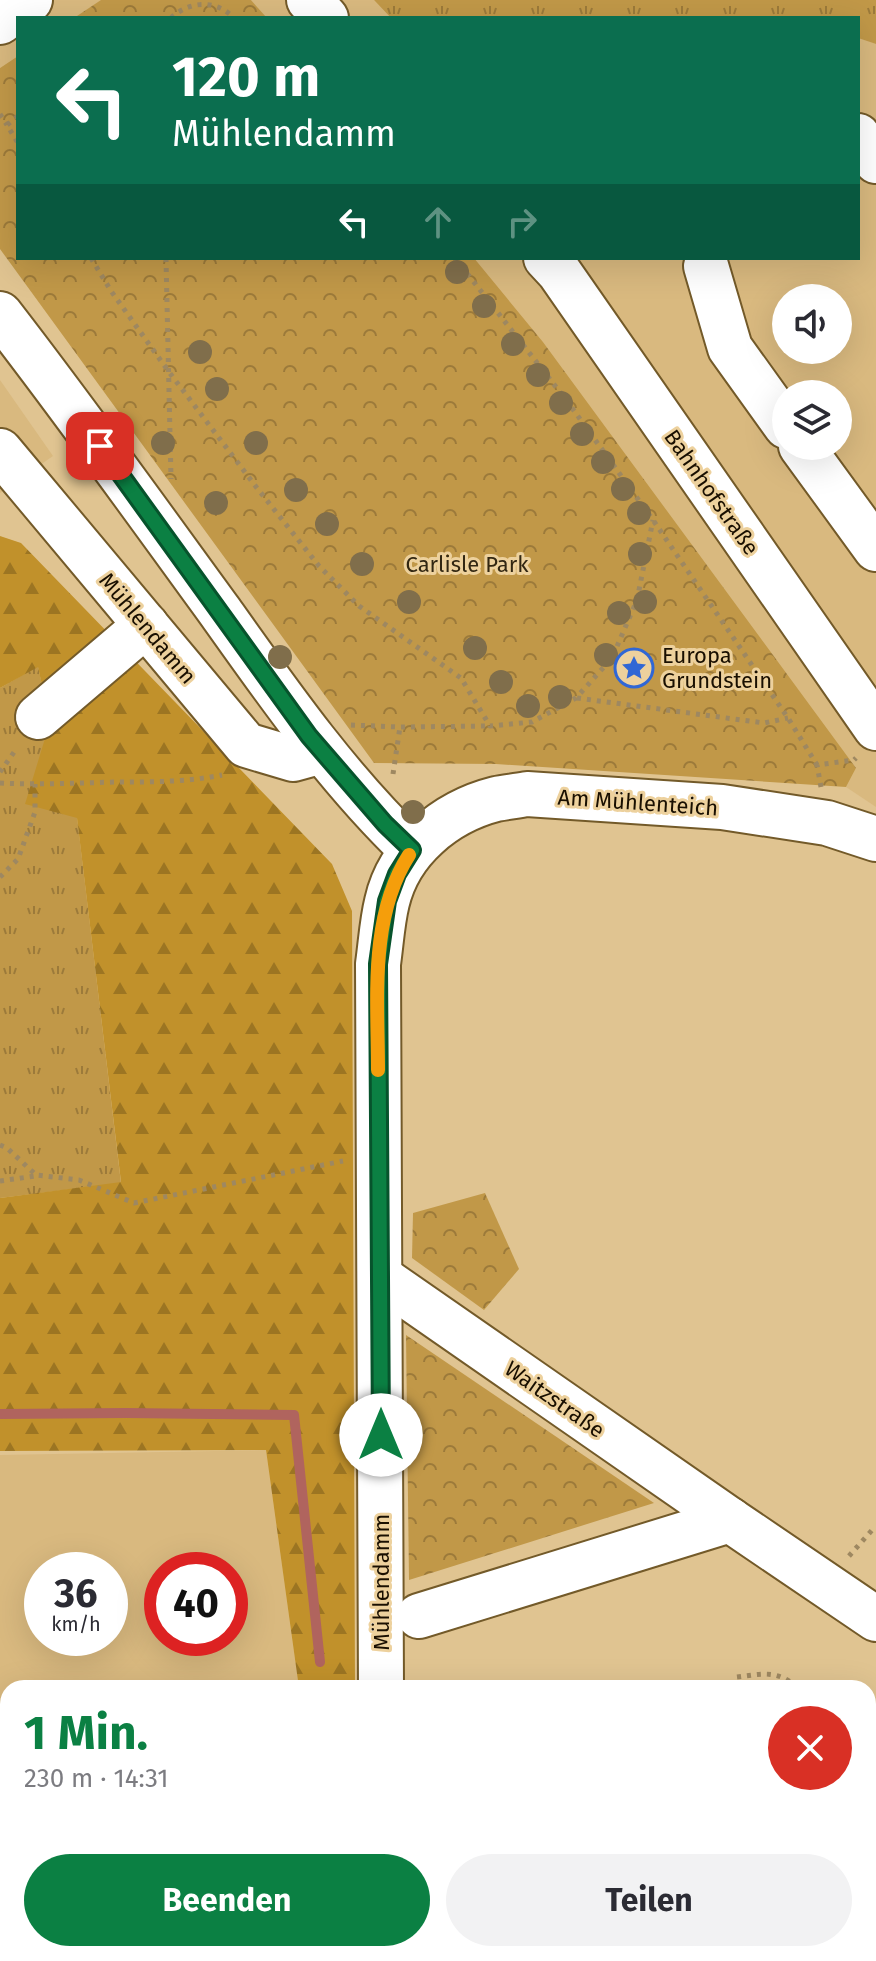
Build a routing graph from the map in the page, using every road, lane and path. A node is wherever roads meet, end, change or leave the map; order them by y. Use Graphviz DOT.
graph roads {
  1 [pos="30,0"];
  2 [pos="309,0"];
  3 [pos="212,1"];
  4 [pos="173,16"];
  5 [pos="233,16"];
  6 [pos="324,16"];
  7 [pos="0,22"];
  8 [pos="0,114"];
  9 [pos="16,118"];
  10 [pos="7,125"];
  11 [pos="16,140"];
  12 [pos="92,260"];
  13 [pos="166,260"];
  14 [pos="457,260"];
  15 [pos="548,260"];
  16 [pos="708,261"];
  17 [pos="0,314"];
  18 [pos="169,372"];
  19 [pos="772,406"];
  20 [pos="0,451"];
  21 [pos="811,460"];
  22 [pos="653,520"];
  23 [pos="154,522"];
  24 [pos="876,549"];
  25 [pos="146,625"];
  26 [pos="576,698"];
  27 [pos="38,717"];
  28 [pos="788,718"];
  29 [pos="490,726"];
  30 [pos="870,739"];
  31 [pos="315,743"];
  32 [pos="817,765"];
  33 [pos="234,772"];
  34 [pos="0,783"];
  35 [pos="35,784"];
  36 [pos="827,823"];
  37 [pos="876,839"];
  38 [pos="412,850"];
  39 [pos="0,877"];
  40 [pos="0,1145"];
  41 [pos="379,1154"];
  42 [pos="36,1175"];
  43 [pos="0,1181"];
  44 [pos="380,1277"];
  45 [pos="730,1520"];
  46 [pos="419,1616"];
  47 [pos="876,1619"];
  48 [pos="737,1677"];
  49 [pos="381,1680"];
  50 [pos="786,1680"];
  1 -- 7 [label="street"];
  2 -- 6 [label="street"];
  3 -- 4 [label="path"];
  3 -- 5 [label="path"];
  8 -- 10 [label="path"];
  9 -- 10 [label="path"];
  10 -- 11 [label="path"];
  12 -- 18 [label="path"];
  13 -- 18 [label="path"];
  14 -- 22 [label="path"];
  15 -- 30 [label="street, Bahnhofstraße"];
  16 -- 19 [label="street"];
  17 -- 23 [label="street"];
  18 -- 23 [label="path"];
  18 -- 29 [label="path"];
  20 -- 25 [label="street, Mühlendamm"];
  21 -- 24 [label="street"];
  22 -- 26 [label="path"];
  22 -- 28 [label="path"];
  23 -- 31 [label="street"];
  25 -- 27 [label="street"];
  25 -- 31 [label="street, Mühlendamm"];
  26 -- 28 [label="path"];
  26 -- 29 [label="path"];
  28 -- 32 [label="path"];
  29 -- 31 [label="path"];
  30 -- 32 [label="path"];
  31 -- 38 [label="street"];
  32 -- 36 [label="path"];
  33 -- 35 [label="path"];
  34 -- 35 [label="path"];
  35 -- 39 [label="path"];
  36 -- 37 [label="street, Am Mühlenteich"];
  36 -- 38 [label="street, Am Mühlenteich"];
  38 -- 41 [label="street, Mühlendamm"];
  40 -- 42 [label="path"];
  41 -- 42 [label="path"];
  41 -- 44 [label="street, Mühlendamm"];
  42 -- 43 [label="path"];
  44 -- 45 [label="street, Waitzstraße"];
  44 -- 49 [label="street, Mühlendamm"];
  45 -- 46 [label="street"];
  45 -- 47 [label="street, Waitzstraße"];
  48 -- 50 [label="path"];
}
